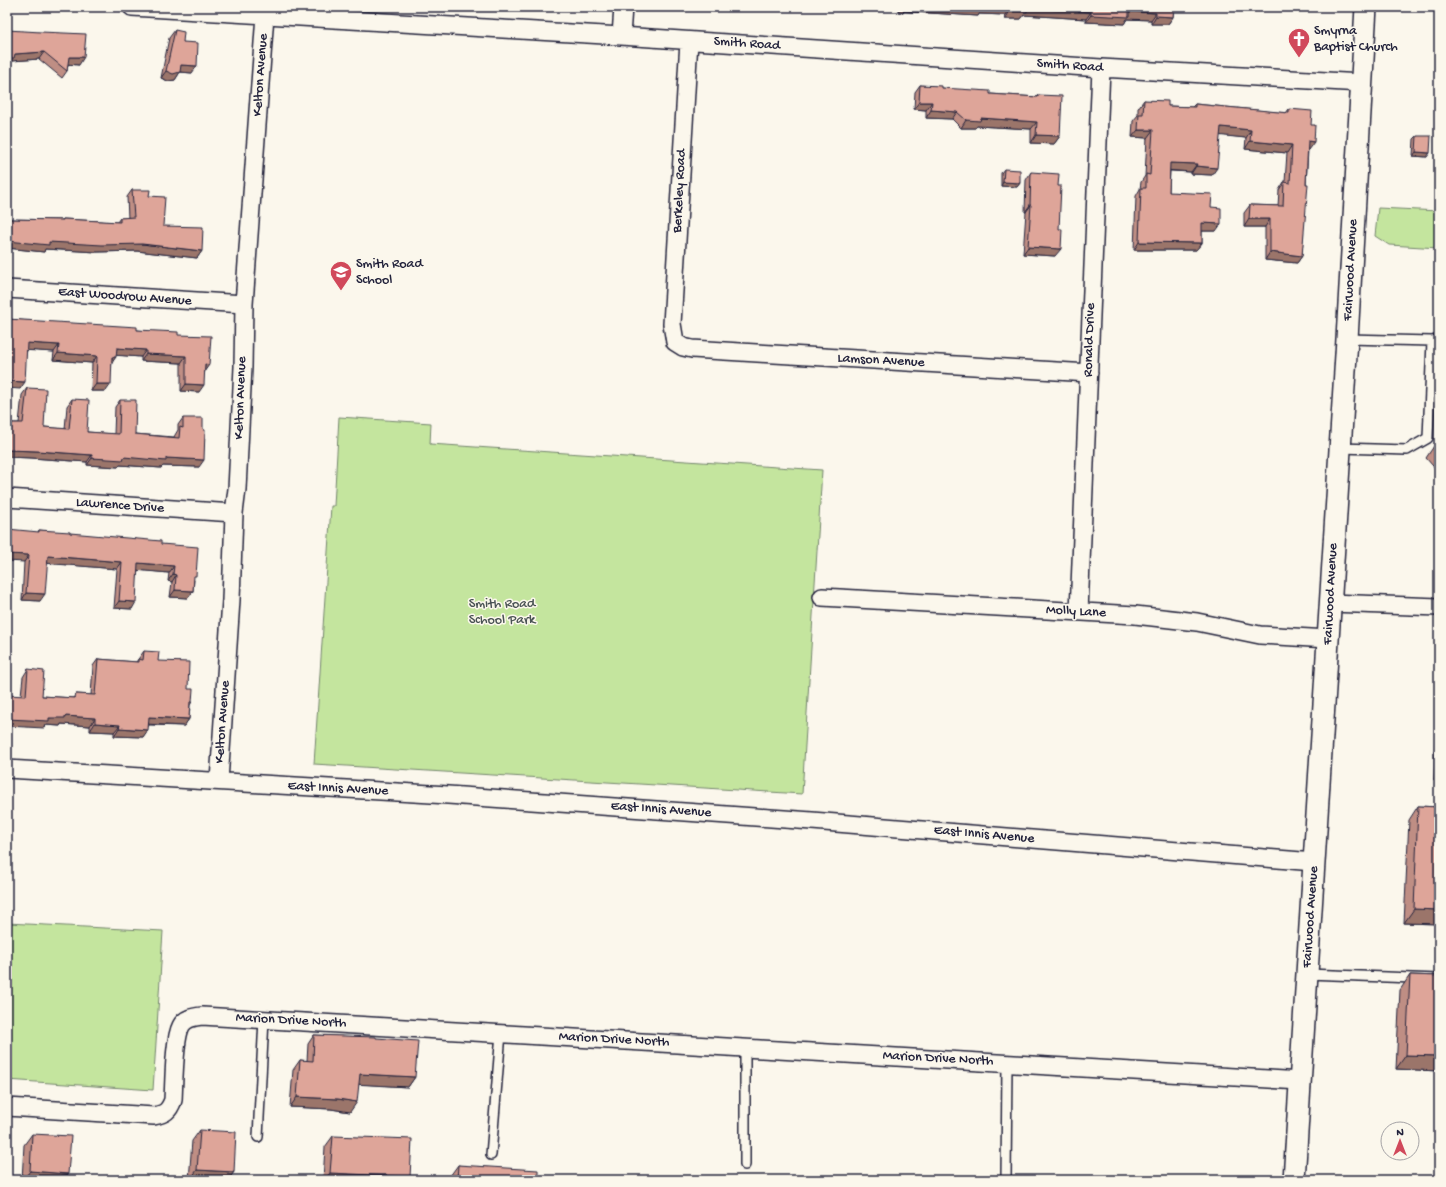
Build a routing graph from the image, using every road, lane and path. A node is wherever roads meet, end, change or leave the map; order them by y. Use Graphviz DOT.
graph roads {
  1 [pos="132,7"];
  2 [pos="623,7"];
  3 [pos="1366,7"];
  4 [pos="349,14"];
  5 [pos="264,15"];
  6 [pos="621,36"];
  7 [pos="689,41"];
  8 [pos="1101,68"];
  9 [pos="1362,83"];
  10 [pos="7,289"];
  11 [pos="244,304"];
  12 [pos="1347,339"];
  13 [pos="1435,340"];
  14 [pos="675,342"];
  15 [pos="1089,373"];
  16 [pos="1340,448"];
  17 [pos="7,498"];
  18 [pos="234,513"];
  19 [pos="822,597"];
  20 [pos="1330,603"];
  21 [pos="1439,607"];
  22 [pos="1079,612"];
  23 [pos="1328,639"];
  24 [pos="7,769"];
  25 [pos="219,782"];
  26 [pos="1314,862"];
  27 [pos="1307,974"];
  28 [pos="1439,979"];
  29 [pos="264,1020"];
  30 [pos="501,1034"];
  31 [pos="745,1048"];
  32 [pos="1007,1063"];
  33 [pos="1300,1081"];
  34 [pos="7,1107"];
  35 [pos="258,1136"];
  36 [pos="491,1155"];
  37 [pos="745,1165"];
  38 [pos="1006,1180"];
  39 [pos="1294,1180"];
  1 -- 5 [label="street, Smith Road"];
  2 -- 6 [label="street"];
  3 -- 9 [label="street, Fairwood Avenue"];
  4 -- 5 [label="street, Smith Road"];
  4 -- 6 [label="street, Smith Road"];
  5 -- 11 [label="street, Kelton Avenue"];
  6 -- 7 [label="street, Smith Road"];
  7 -- 8 [label="street, Smith Road"];
  7 -- 14 [label="street, Berkeley Road"];
  8 -- 9 [label="street, Smith Road"];
  8 -- 15 [label="street, Ronald Drive"];
  9 -- 12 [label="street, Fairwood Avenue"];
  10 -- 11 [label="street, East Woodrow Avenue"];
  11 -- 18 [label="street, Kelton Avenue"];
  12 -- 13 [label="lane"];
  12 -- 16 [label="street, Fairwood Avenue"];
  13 -- 16 [label="lane"];
  14 -- 15 [label="street, Lamson Avenue"];
  15 -- 22 [label="street, Ronald Drive"];
  16 -- 20 [label="street, Fairwood Avenue"];
  17 -- 18 [label="street, Lawrence Drive"];
  18 -- 25 [label="street, Kelton Avenue"];
  19 -- 22 [label="street, Molly Lane"];
  20 -- 21 [label="street"];
  20 -- 23 [label="street, Fairwood Avenue"];
  22 -- 23 [label="street, Molly Lane"];
  23 -- 26 [label="street, Fairwood Avenue"];
  24 -- 25 [label="street, East Innis Avenue"];
  25 -- 26 [label="street, East Innis Avenue"];
  26 -- 27 [label="street, Fairwood Avenue"];
  27 -- 28 [label="lane"];
  27 -- 33 [label="street, Fairwood Avenue"];
  29 -- 30 [label="street, Marion Drive North"];
  29 -- 34 [label="street, Marion Drive North"];
  29 -- 35 [label="lane"];
  30 -- 31 [label="street, Marion Drive North"];
  30 -- 36 [label="lane"];
  31 -- 32 [label="street, Marion Drive North"];
  31 -- 37 [label="lane"];
  32 -- 33 [label="street, Marion Drive North"];
  32 -- 38 [label="lane"];
  33 -- 39 [label="street, Fairwood Avenue"];
}
